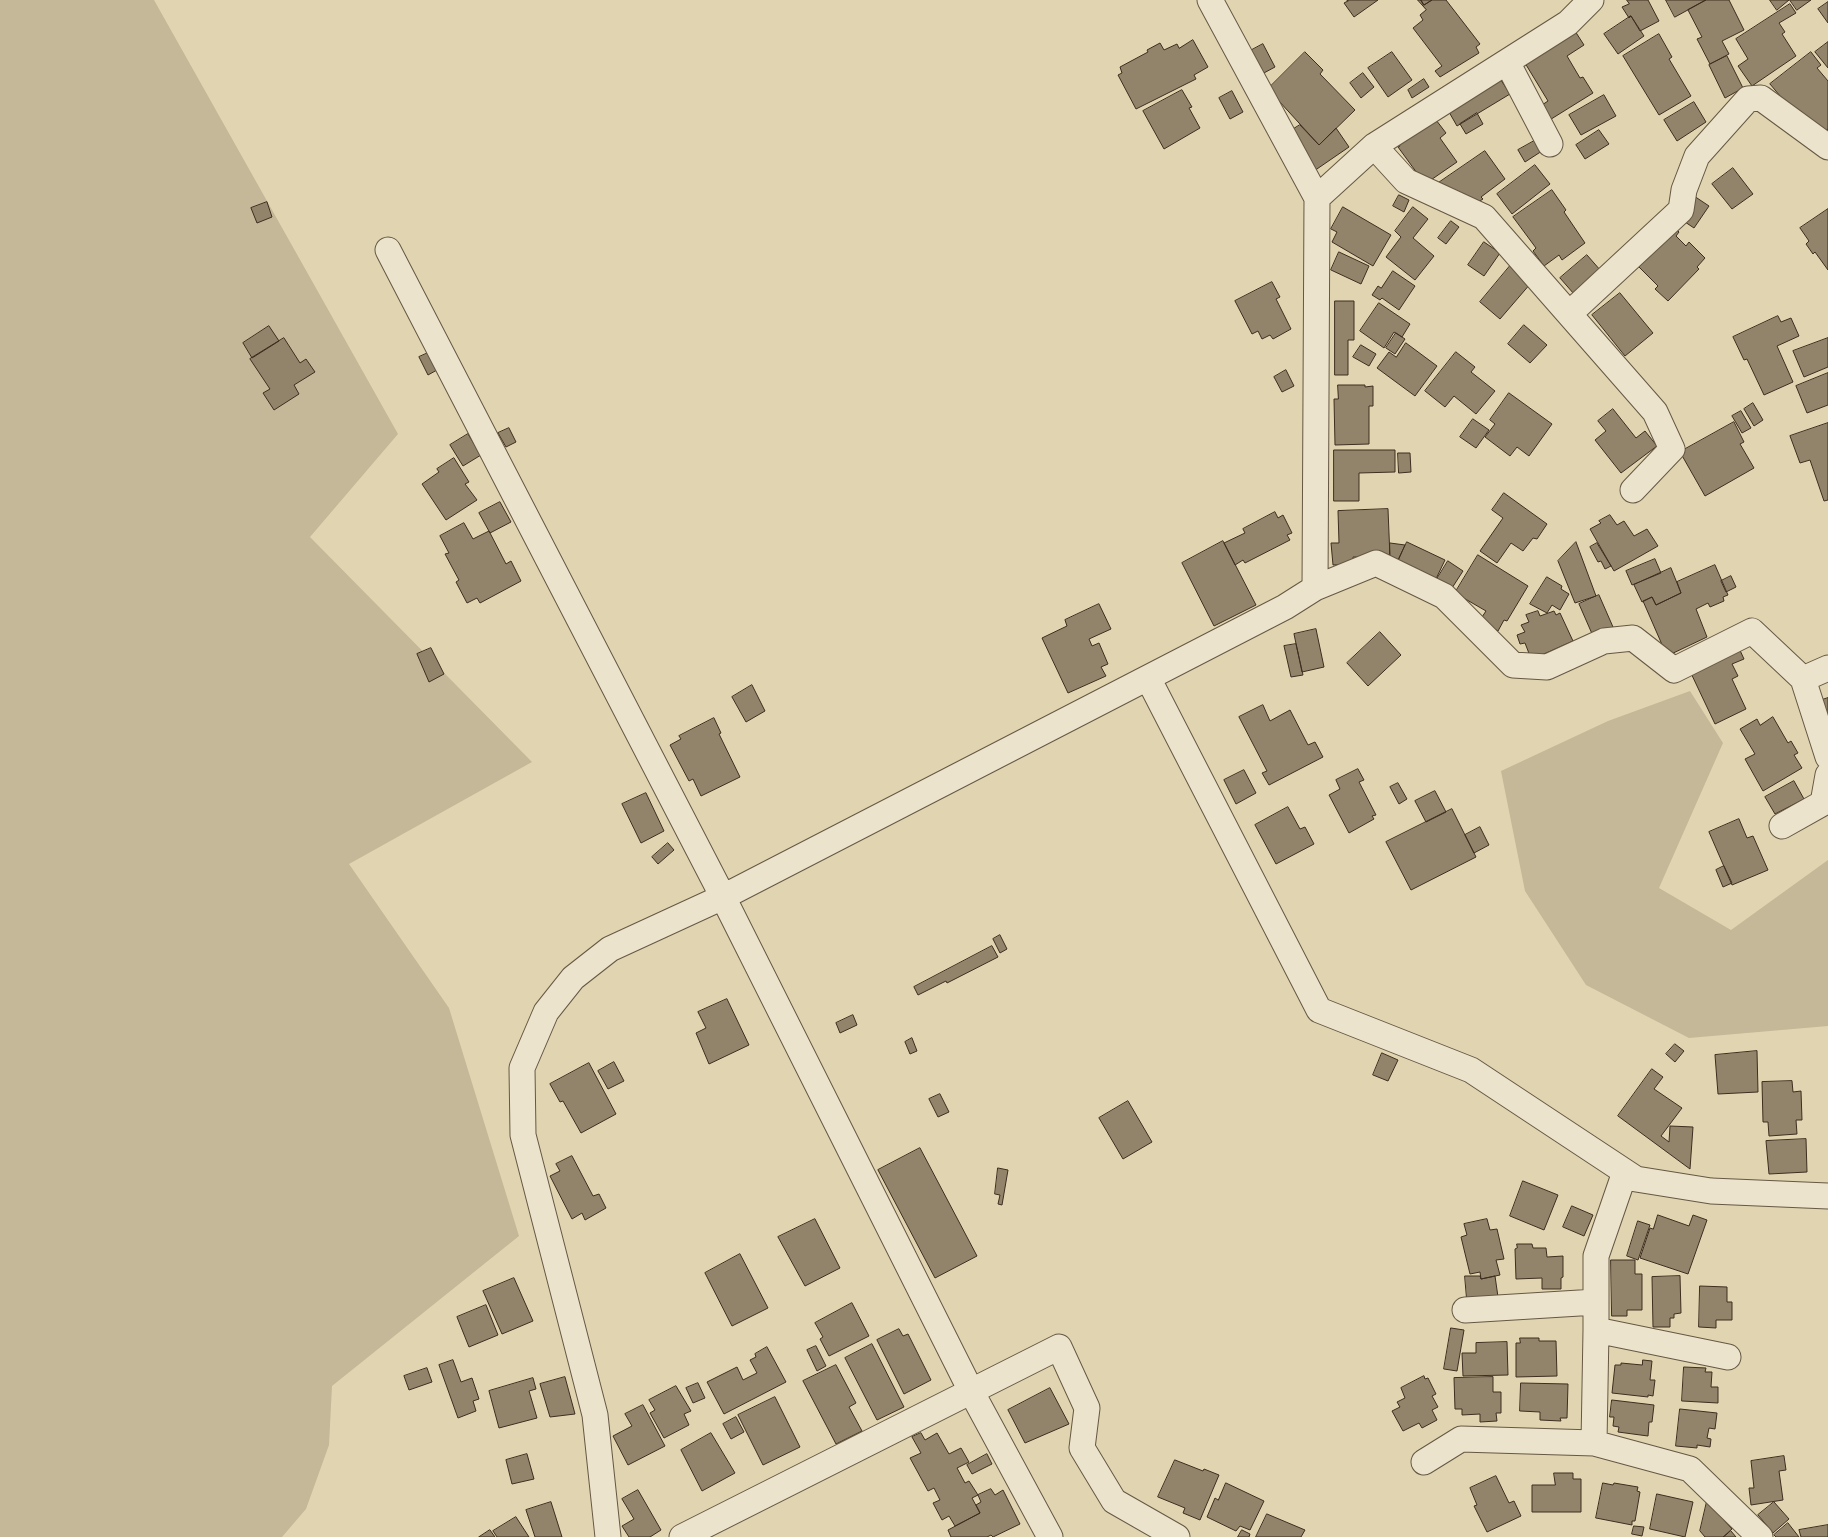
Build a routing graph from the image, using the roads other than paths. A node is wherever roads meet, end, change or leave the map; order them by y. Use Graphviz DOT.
graph roads {
  1 [pos="1210,0"];
  2 [pos="1591,0"];
  3 [pos="1507,62"];
  4 [pos="1550,144"];
  5 [pos="1374,146"];
  6 [pos="1828,147"];
  7 [pos="1316,198"];
  8 [pos="388,250"];
  9 [pos="1569,314"];
  10 [pos="1633,490"];
  11 [pos="1315,588"];
  12 [pos="1828,668"];
  13 [pos="1148,678"];
  14 [pos="1803,679"];
  15 [pos="1828,756"];
  16 [pos="1828,775"];
  17 [pos="1782,826"];
  18 [pos="723,897"];
  19 [pos="1624,1172"];
  20 [pos="1828,1196"];
  21 [pos="1596,1302"];
  22 [pos="1465,1310"];
  23 [pos="1596,1330"];
  24 [pos="1728,1357"];
  25 [pos="971,1391"];
  26 [pos="1594,1443"];
  27 [pos="1424,1462"];
  28 [pos="608,1537"];
  29 [pos="682,1537"];
  30 [pos="1050,1537"];
  31 [pos="1177,1537"];
  32 [pos="1760,1537"];
  1 -- 7 [label="street"];
  2 -- 3 [label="street"];
  3 -- 4 [label="street"];
  3 -- 5 [label="street"];
  5 -- 7 [label="street"];
  5 -- 9 [label="street"];
  6 -- 9 [label="street"];
  7 -- 11 [label="street"];
  8 -- 18 [label="street"];
  9 -- 10 [label="street"];
  11 -- 13 [label="street"];
  11 -- 14 [label="street"];
  12 -- 14 [label="street"];
  13 -- 18 [label="street"];
  13 -- 19 [label="street"];
  14 -- 15 [label="street"];
  16 -- 17 [label="street"];
  18 -- 25 [label="street"];
  18 -- 28 [label="street"];
  19 -- 20 [label="street"];
  19 -- 21 [label="street"];
  21 -- 22 [label="street"];
  21 -- 23 [label="street"];
  23 -- 24 [label="street"];
  23 -- 26 [label="street"];
  25 -- 29 [label="street"];
  25 -- 30 [label="street"];
  25 -- 31 [label="street"];
  26 -- 27 [label="street"];
  26 -- 32 [label="street"];
}
